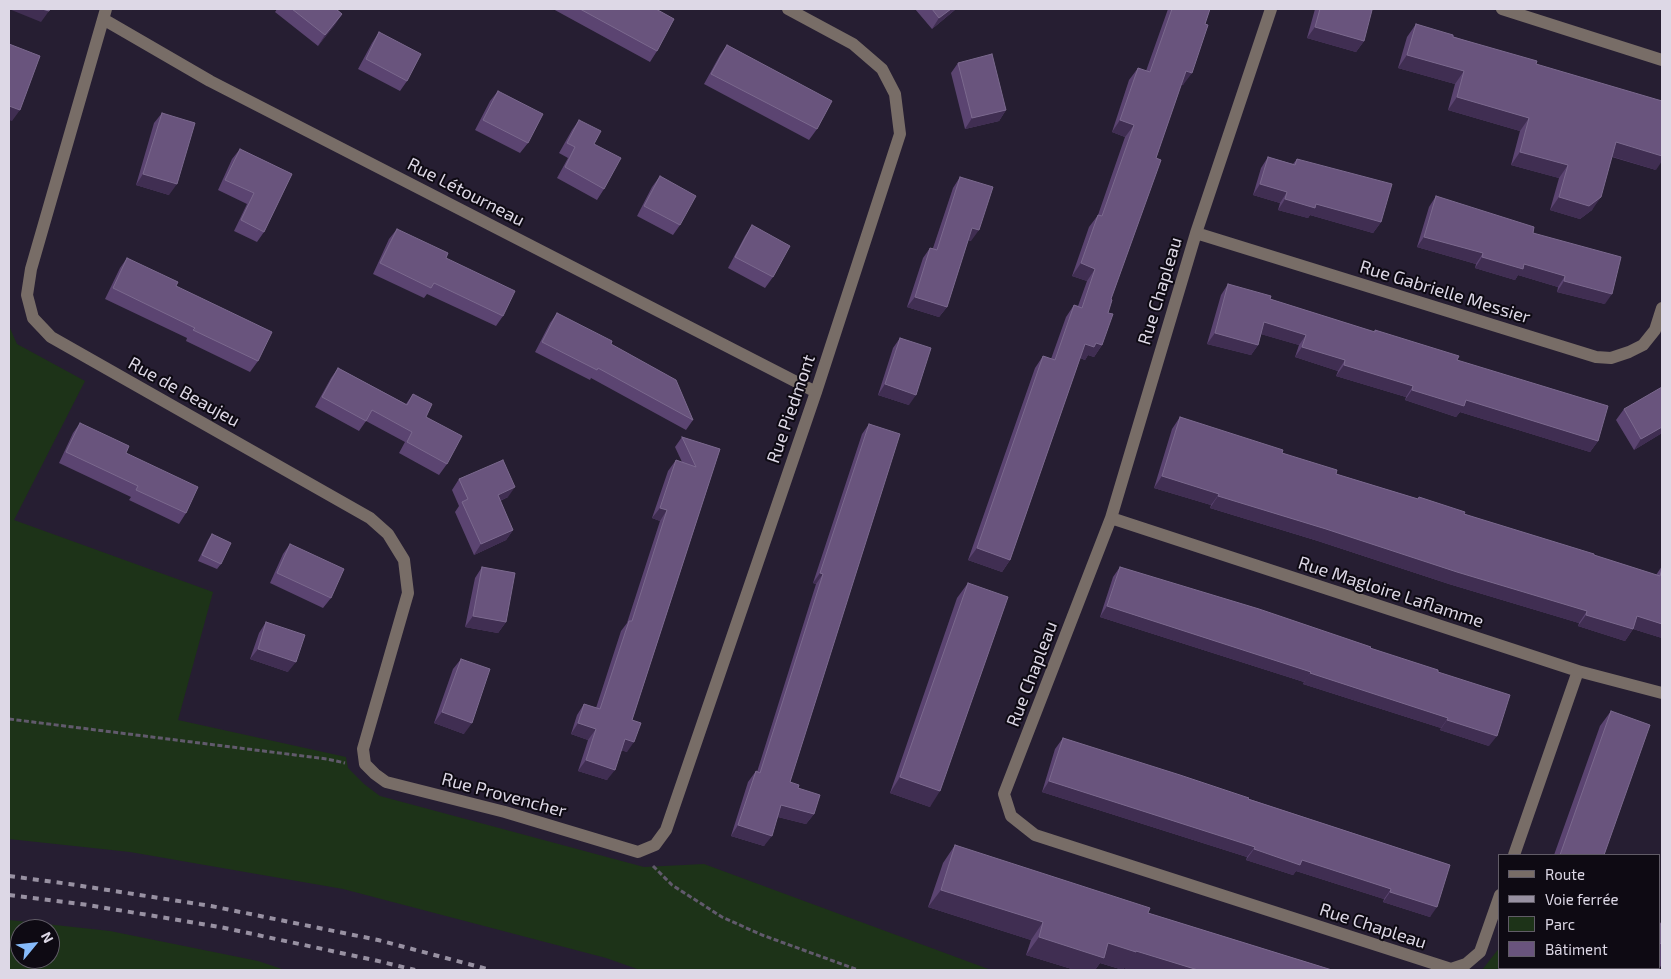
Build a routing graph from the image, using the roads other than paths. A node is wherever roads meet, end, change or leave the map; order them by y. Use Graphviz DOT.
graph roads {
  1 [pos="788,9"];
  2 [pos="1271,9"];
  3 [pos="1502,9"];
  4 [pos="104,14"];
  5 [pos="1662,60"];
  6 [pos="1196,233"];
  7 [pos="1662,308"];
  8 [pos="816,392"];
  9 [pos="1111,518"];
  10 [pos="1578,671"];
  11 [pos="1662,693"];
  12 [pos="365,764"];
  13 [pos="638,852"];
  14 [pos="1514,854"];
  15 [pos="1498,901"];
  1 -- 8 [label="street, Rue Piedmont"];
  2 -- 6 [label="street, Rue Chapleau"];
  3 -- 5 [label="street"];
  4 -- 8 [label="street, Rue Létourneau"];
  4 -- 12 [label="street, Rue de Beaujeu"];
  6 -- 7 [label="street, Rue Gabrielle Messier"];
  6 -- 9 [label="street, Rue Chapleau"];
  8 -- 13 [label="street, Rue Piedmont"];
  9 -- 10 [label="street, Rue Magloire Laflamme"];
  9 -- 15 [label="street, Rue Chapleau"];
  10 -- 11 [label="street, Rue Magloire Laflamme"];
  10 -- 14 [label="street"];
  12 -- 13 [label="street, Rue Provencher"];
}
